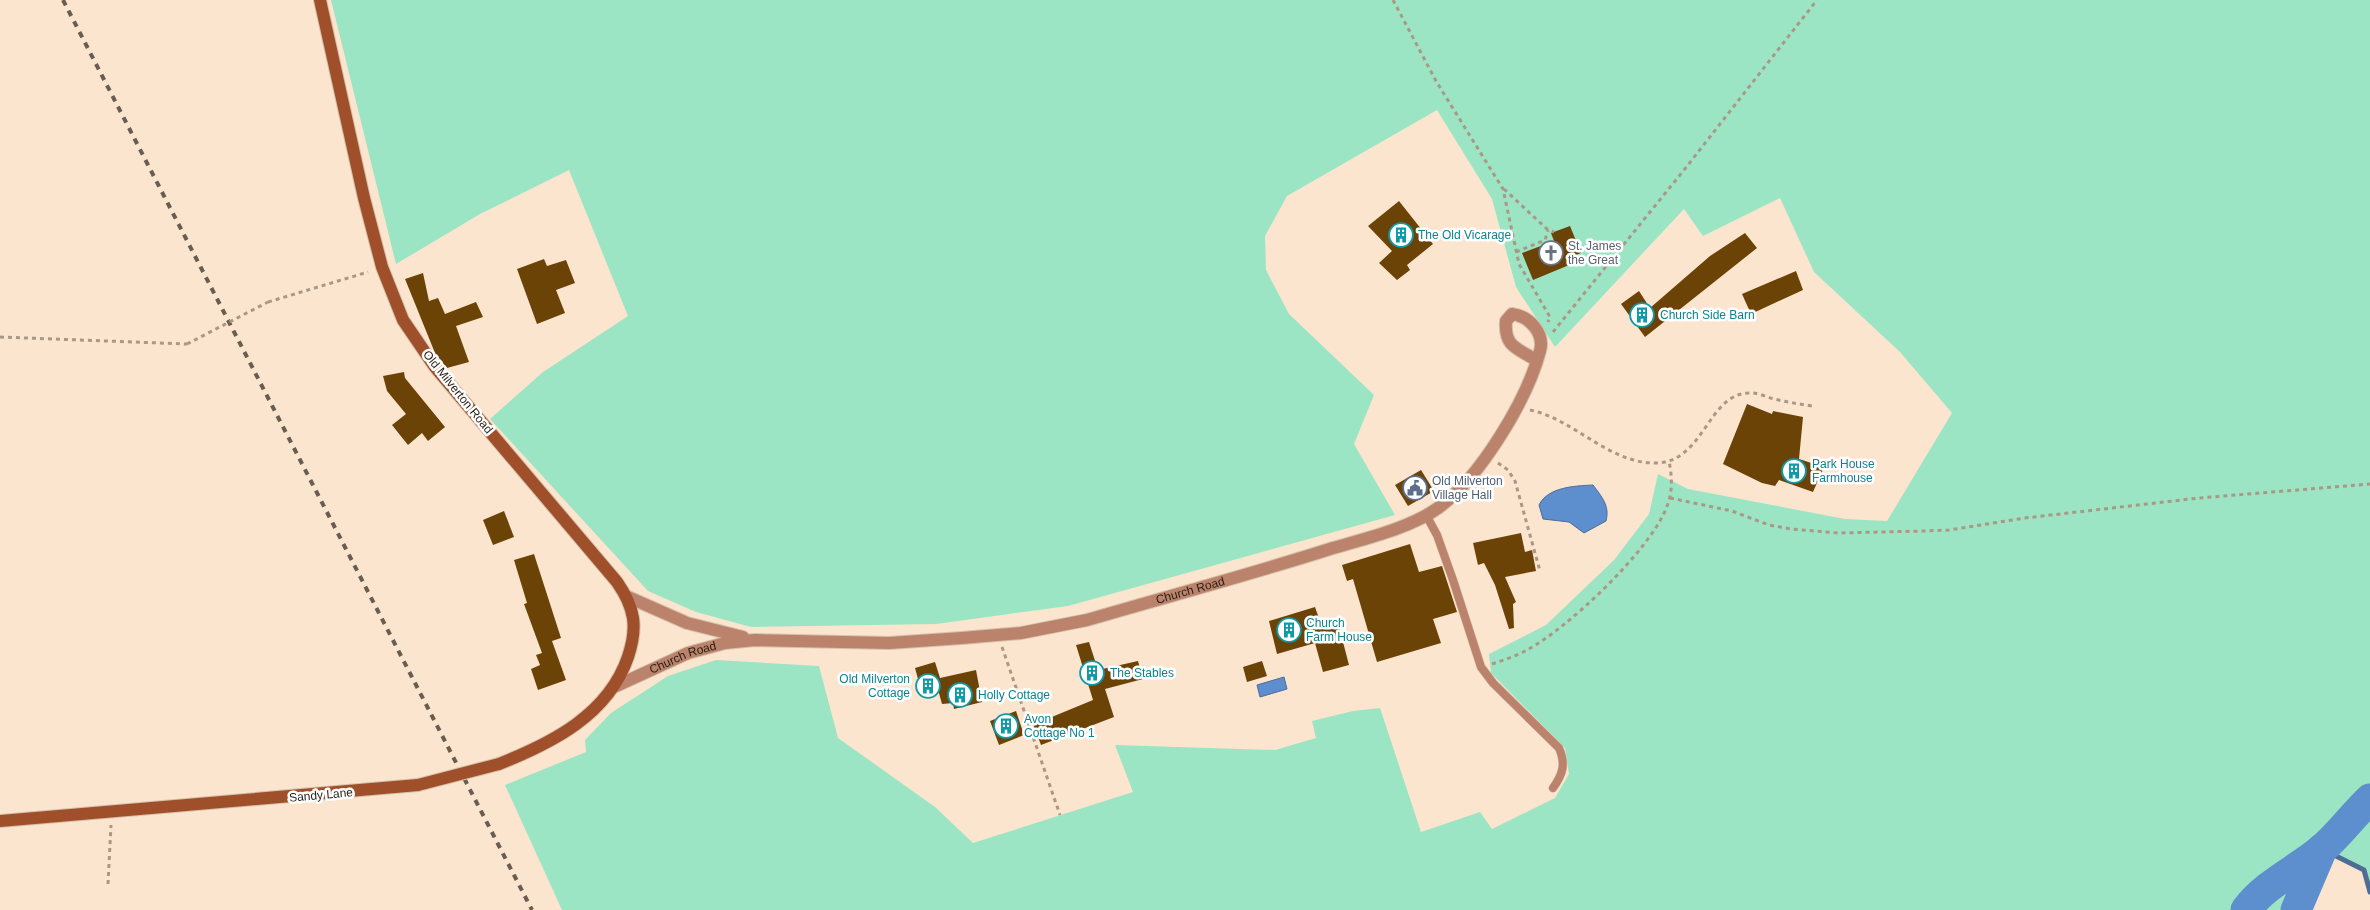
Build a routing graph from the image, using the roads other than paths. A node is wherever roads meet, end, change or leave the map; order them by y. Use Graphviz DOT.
graph roads {
  1 [pos="320,0"];
  2 [pos="1538,355"];
  3 [pos="1426,515"];
  4 [pos="628,597"];
  5 [pos="755,640"];
  6 [pos="614,687"];
  7 [pos="1553,788"];
  8 [pos="0,821"];
  1 -- 4 [label="street, Old Milverton Road"];
  2 -- 3 [label="street, Church Road"];
  3 -- 5 [label="street, Church Road"];
  3 -- 7 [label="lane"];
  4 -- 5 [label="street, Church Road"];
  4 -- 6 [label="street, Old Milverton Road"];
  5 -- 6 [label="street, Church Road"];
  6 -- 8 [label="street, Sandy Lane, bridge"];
}
